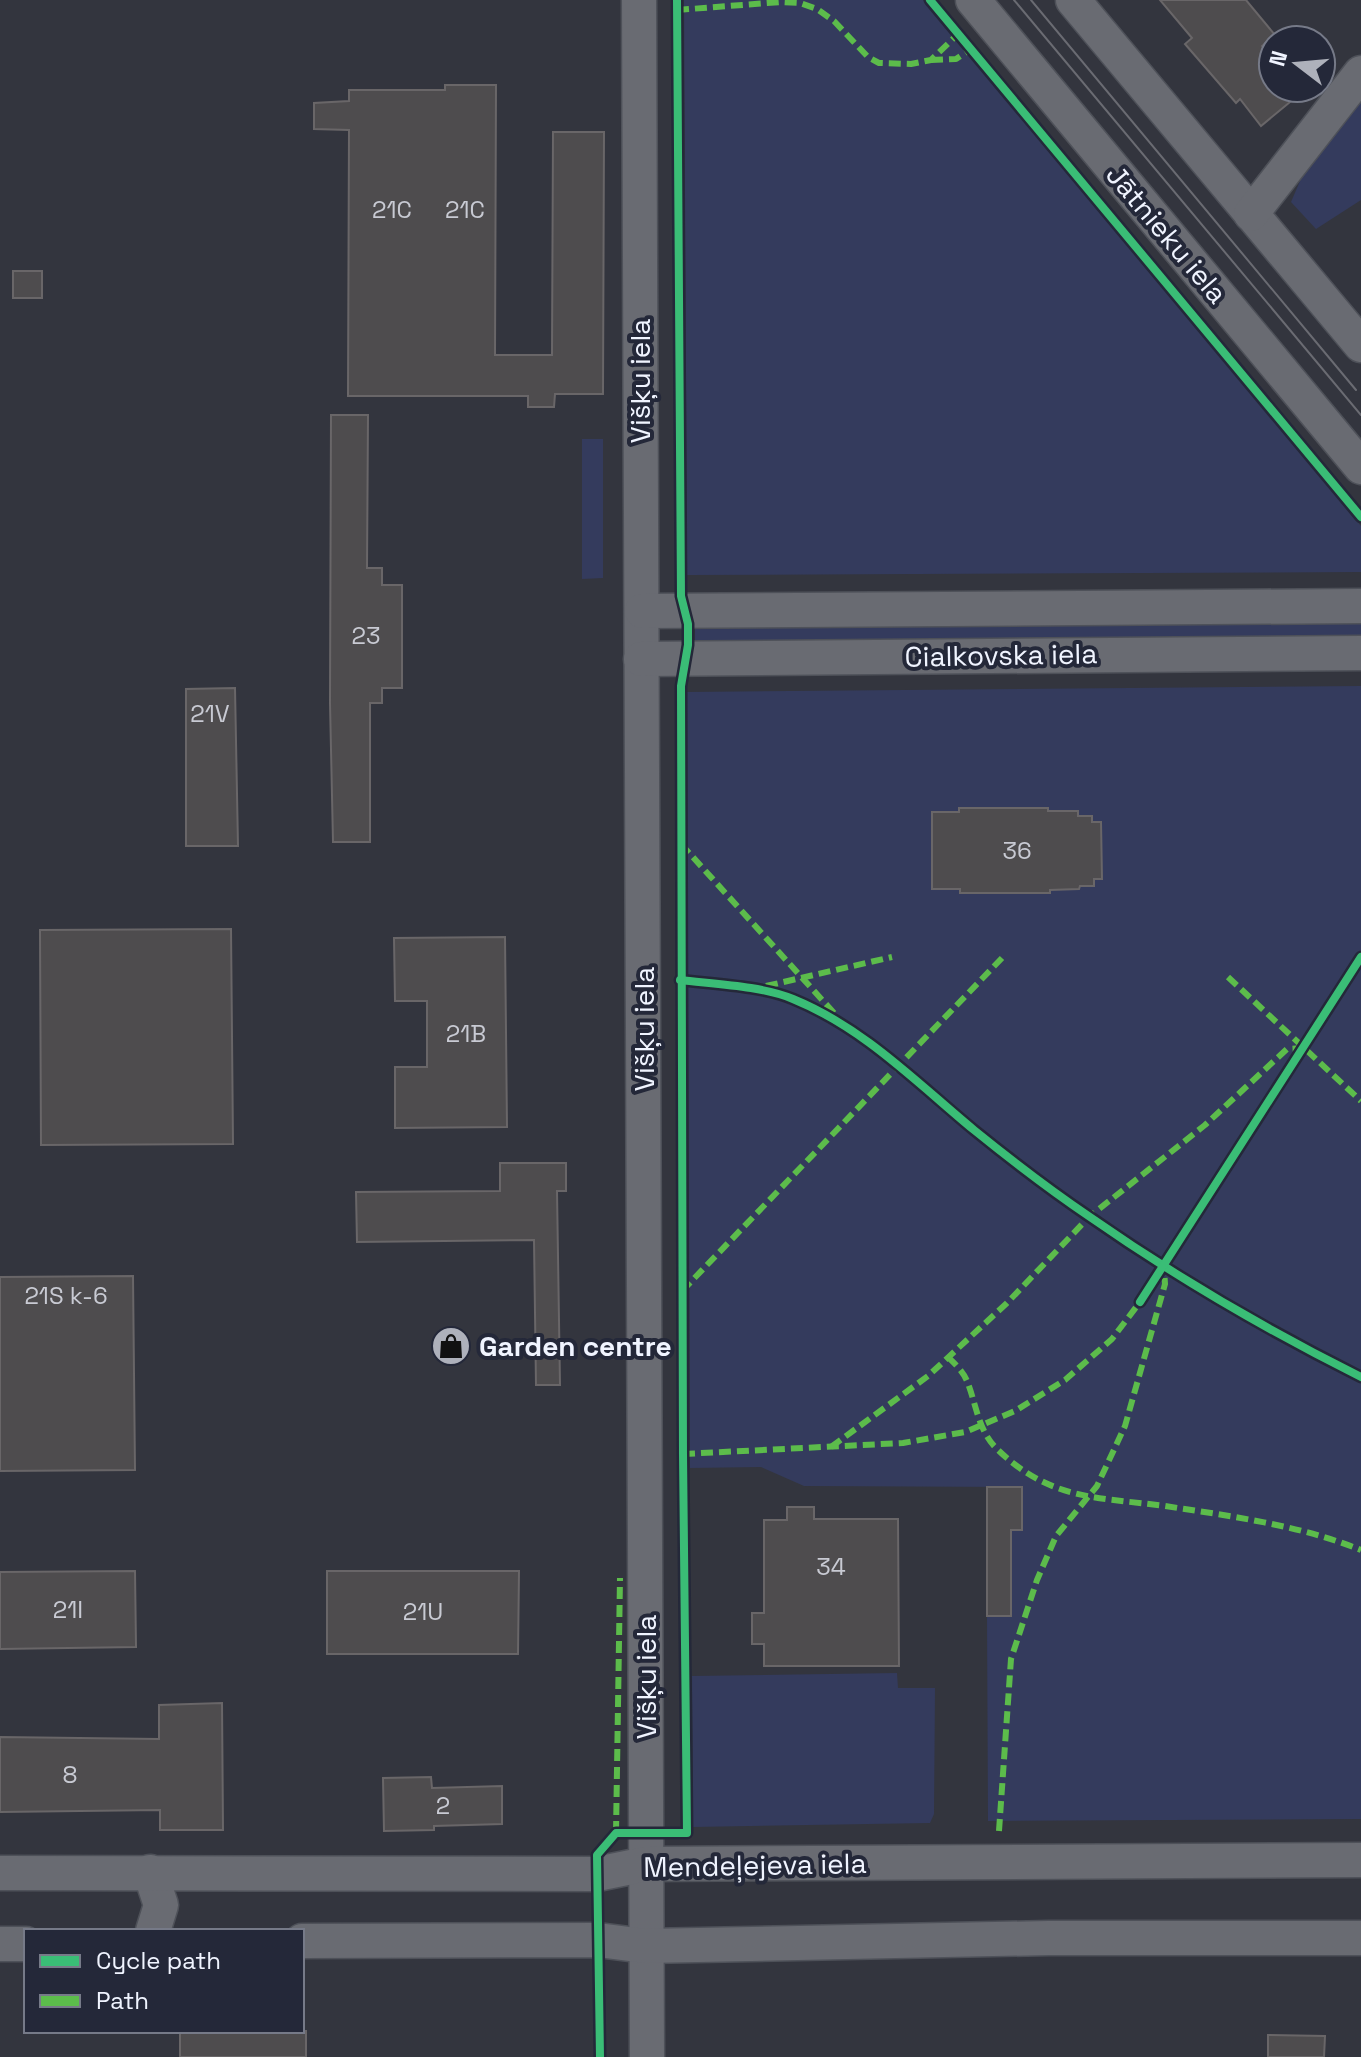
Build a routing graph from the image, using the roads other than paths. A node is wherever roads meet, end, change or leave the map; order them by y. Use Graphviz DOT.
graph roads {
  1 [pos="639,0"];
  2 [pos="973,0"];
  3 [pos="1073,0"];
  4 [pos="1361,73"];
  5 [pos="1251,214"];
  6 [pos="1361,345"];
  7 [pos="1361,467"];
  8 [pos="1361,606"];
  9 [pos="642,611"];
  10 [pos="1361,653"];
  11 [pos="641,659"];
  12 [pos="1361,1860"];
  13 [pos="646,1864"];
  14 [pos="150,1872"];
  15 [pos="0,1873"];
  16 [pos="154,1929"];
  17 [pos="1361,1938"];
  18 [pos="304,1941"];
  19 [pos="0,1944"];
  20 [pos="24,1944"];
  21 [pos="645,1946"];
  22 [pos="647,2057"];
  1 -- 9 [label="street, Višķu iela"];
  2 -- 7 [label="street, Jātnieku iela"];
  3 -- 5 [label="street"];
  4 -- 5 [label="street"];
  5 -- 6 [label="street"];
  8 -- 9 [label="street, Cialkovska iela"];
  9 -- 11 [label="street, Višķu iela"];
  10 -- 11 [label="street, Cialkovska iela"];
  11 -- 13 [label="street, Višķu iela"];
  12 -- 13 [label="street, Mendeļejeva iela"];
  13 -- 14 [label="street, Mendeļejeva iela"];
  13 -- 21 [label="street, Višķu iela"];
  14 -- 15 [label="street, Mendeļejeva iela"];
  14 -- 16 [label="street"];
  17 -- 21 [label="street"];
  18 -- 21 [label="street"];
  19 -- 20 [label="street"];
  21 -- 22 [label="street, Višķu iela"];
}
